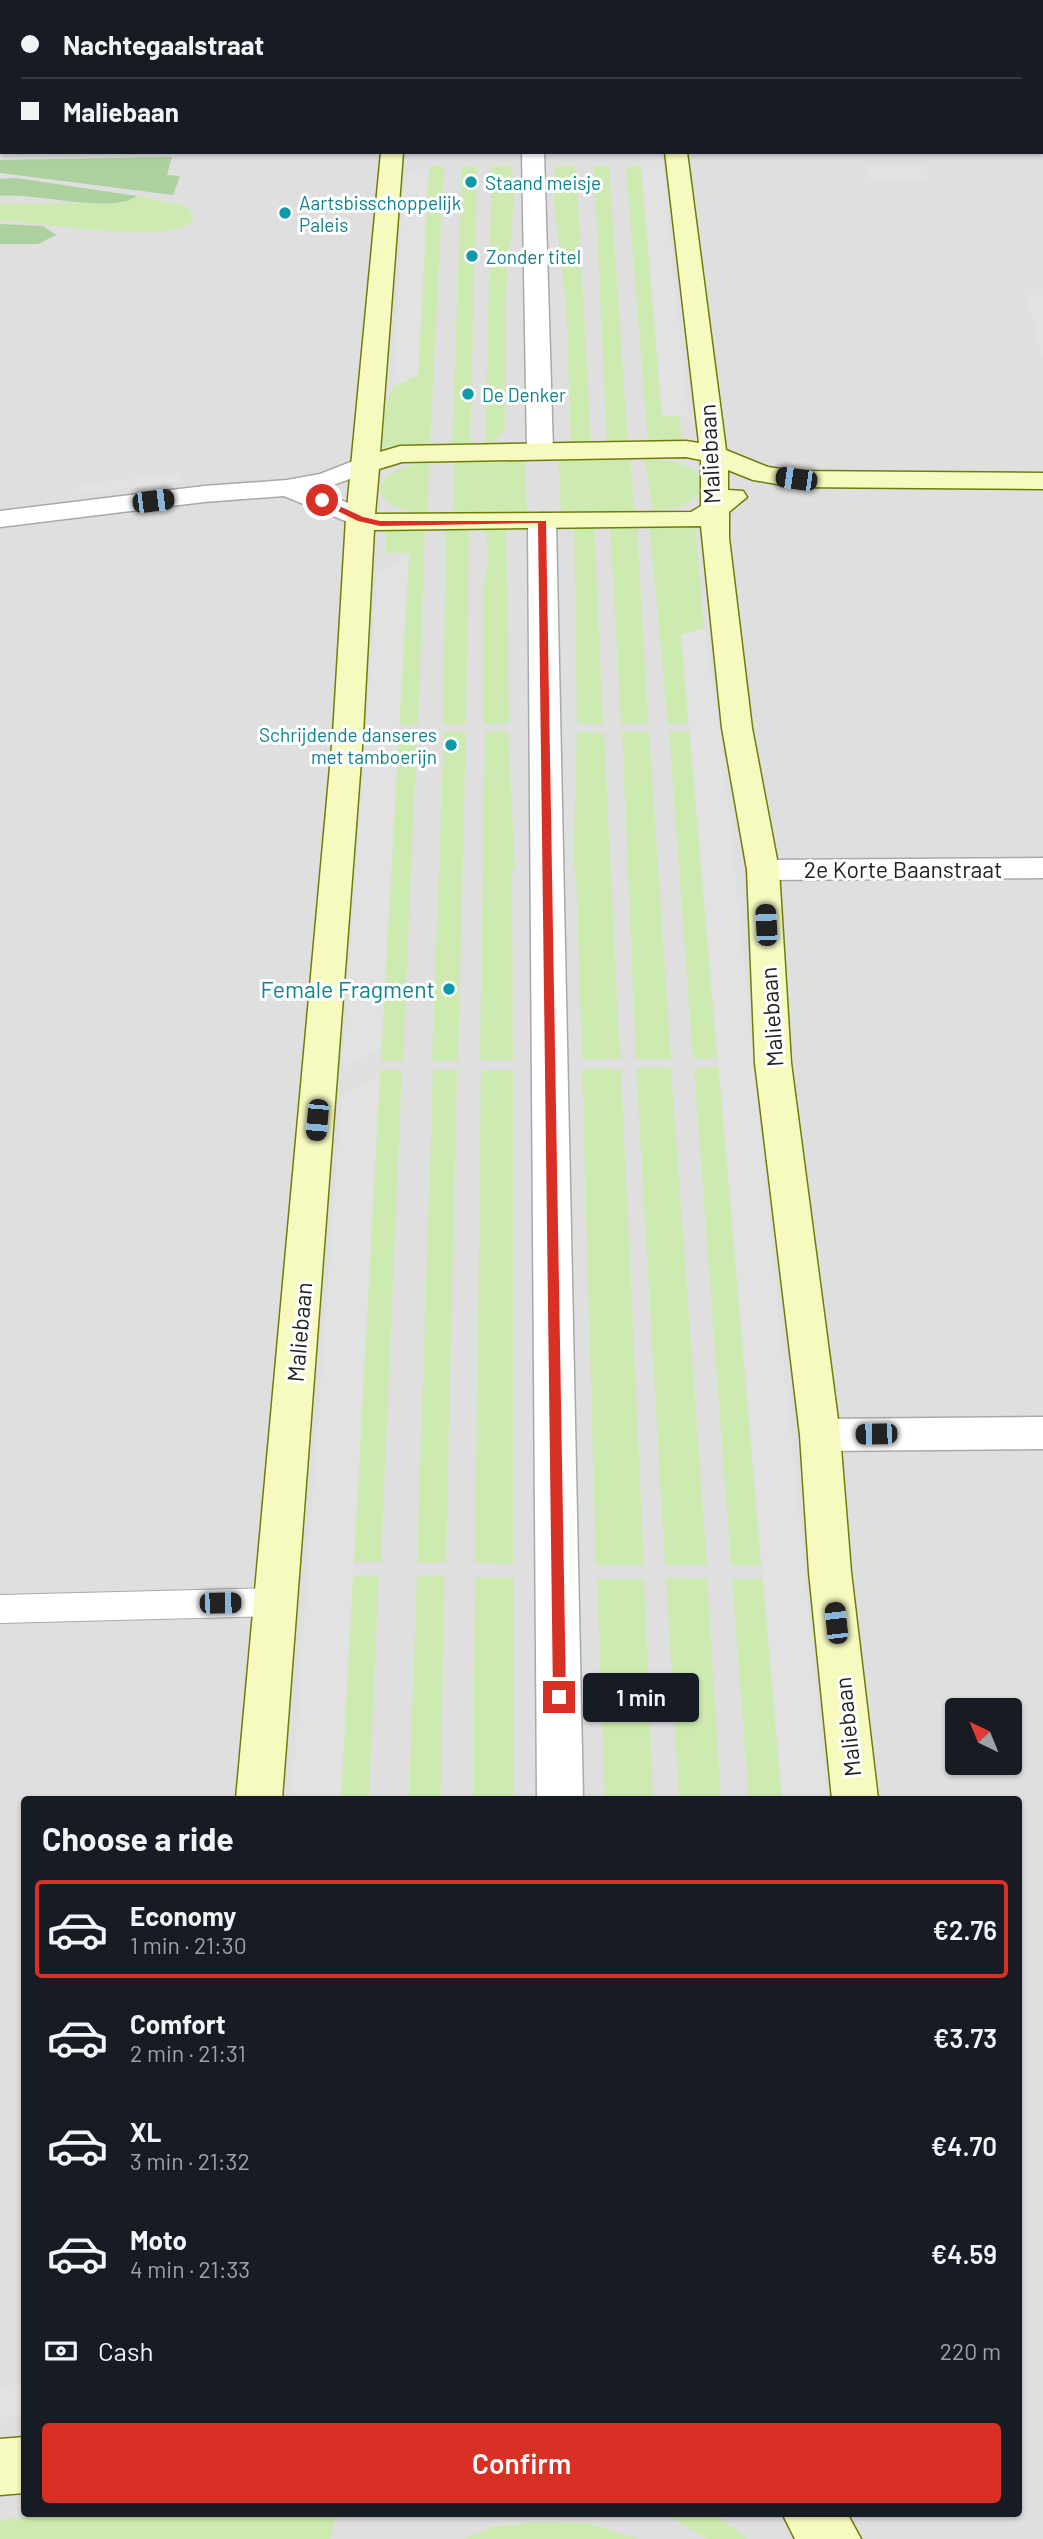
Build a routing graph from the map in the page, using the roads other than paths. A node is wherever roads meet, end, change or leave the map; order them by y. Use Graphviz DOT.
graph roads {
  1 [pos="392,154"];
  2 [pos="533,154"];
  3 [pos="676,154"];
  4 [pos="540,451"];
  5 [pos="713,454"];
  6 [pos="366,464"];
  7 [pos="796,479"];
  8 [pos="1043,481"];
  9 [pos="289,489"];
  10 [pos="713,511"];
  11 [pos="0,519"];
  12 [pos="360,519"];
  13 [pos="542,521"];
  14 [pos="1043,868"];
  15 [pos="763,870"];
  16 [pos="1043,1433"];
  17 [pos="820,1435"];
  18 [pos="276,1602"];
  19 [pos="0,1609"];
  20 [pos="259,1796"];
  21 [pos="560,1796"];
  22 [pos="855,1796"];
  23 [pos="21,2465"];
  24 [pos="0,2468"];
  1 -- 6 [label="street, Maliebaan"];
  2 -- 4 [label="street"];
  3 -- 5 [label="street, Maliebaan"];
  4 -- 5 [label="street"];
  4 -- 6 [label="street"];
  5 -- 7 [label="street"];
  5 -- 10 [label="street, Maliebaan"];
  6 -- 9 [label="street"];
  6 -- 12 [label="street, Maliebaan"];
  7 -- 8 [label="street"];
  7 -- 10 [label="street"];
  9 -- 11 [label="street"];
  9 -- 12 [label="street"];
  10 -- 13 [label="street"];
  10 -- 15 [label="street, Maliebaan"];
  12 -- 13 [label="street"];
  12 -- 18 [label="street, Maliebaan"];
  13 -- 21 [label="street"];
  14 -- 15 [label="street, 2e Korte Baanstraat"];
  15 -- 17 [label="street, Maliebaan"];
  16 -- 17 [label="street"];
  17 -- 22 [label="street, Maliebaan"];
  18 -- 19 [label="lane"];
  18 -- 20 [label="street, Maliebaan"];
  23 -- 24 [label="street"];
}
